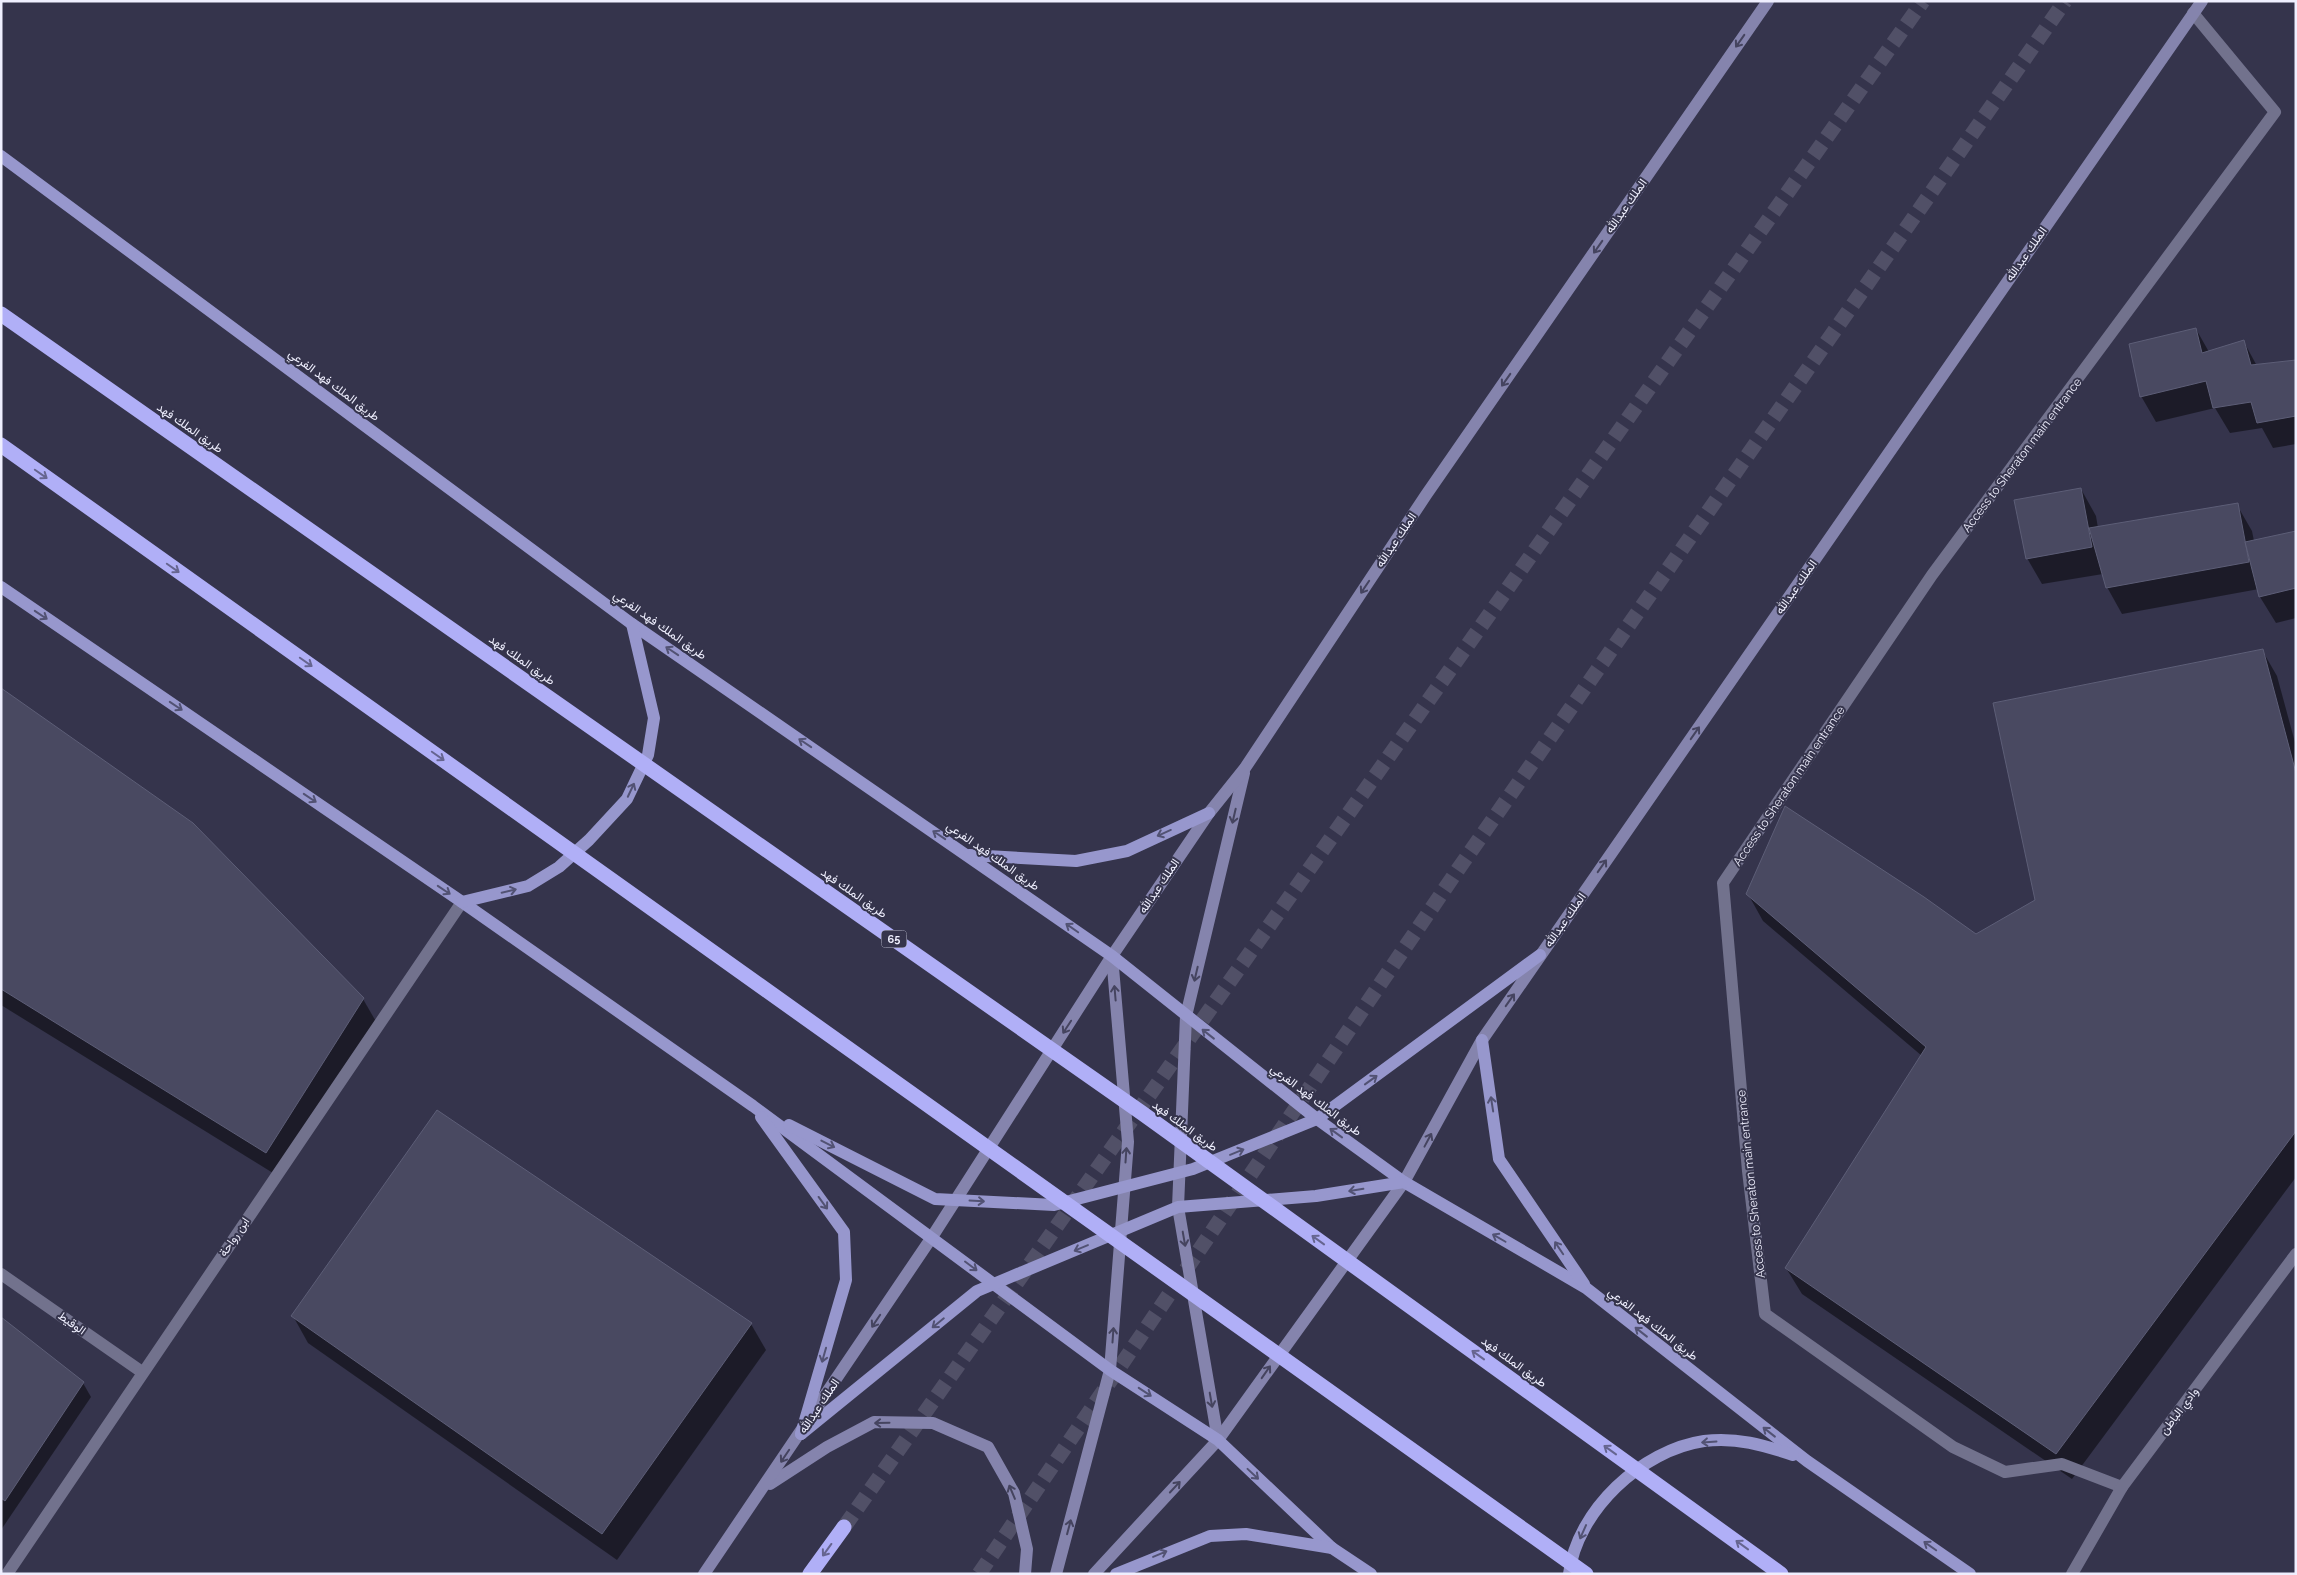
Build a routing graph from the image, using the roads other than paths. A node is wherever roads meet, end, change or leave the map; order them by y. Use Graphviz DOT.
graph roads {
  1 [pos="1768,1"];
  2 [pos="2202,1"];
  3 [pos="2194,13"];
  4 [pos="1,156"];
  5 [pos="1,314"];
  6 [pos="1,445"];
  7 [pos="1,587"];
  8 [pos="632,624"];
  9 [pos="1245,768"];
  10 [pos="1209,813"];
  11 [pos="969,855"];
  12 [pos="462,902"];
  13 [pos="1112,956"];
  14 [pos="1540,956"];
  15 [pos="1186,1016"];
  16 [pos="1482,1040"];
  17 [pos="753,1106"];
  18 [pos="1317,1119"];
  19 [pos="1179,1173"];
  20 [pos="1404,1182"];
  21 [pos="1124,1188"];
  22 [pos="956,1200"];
  23 [pos="1178,1207"];
  24 [pos="1121,1231"];
  25 [pos="932,1237"];
  26 [pos="2296,1254"];
  27 [pos="1,1274"];
  28 [pos="995,1284"];
  29 [pos="1586,1288"];
  30 [pos="1110,1370"];
  31 [pos="142,1372"];
  32 [pos="801,1434"];
  33 [pos="1218,1440"];
  34 [pos="1807,1462"];
  35 [pos="764,1487"];
  36 [pos="2122,1487"];
  37 [pos="844,1527"];
  38 [pos="1332,1548"];
  39 [pos="7,1574"];
  40 [pos="704,1574"];
  41 [pos="810,1574"];
  42 [pos="1025,1574"];
  43 [pos="1056,1574"];
  44 [pos="1094,1574"];
  45 [pos="1116,1574"];
  46 [pos="1371,1574"];
  47 [pos="1569,1574"];
  48 [pos="1586,1574"];
  49 [pos="1781,1574"];
  50 [pos="1970,1574"];
  51 [pos="2072,1574"];
  1 -- 9 [label="main road, الملك عبدالله, one-way"];
  2 -- 3 [label="main road, الملك عبدالله"];
  14 -- 3 [label="main road, الملك عبدالله, one-way"];
  3 -- 36 [label="street, Access to Sheraton main entrance"];
  4 -- 8 [label="main road, طريق الملك فهد الفرعي"];
  49 -- 5 [label="highway, طريق الملك فهد / 65, one-way"];
  6 -- 48 [label="highway, one-way"];
  7 -- 12 [label="main road, one-way"];
  11 -- 8 [label="main road, طريق الملك فهد الفرعي, one-way"];
  12 -- 8 [label="main road, one-way"];
  9 -- 10 [label="main road, الملك عبدالله"];
  9 -- 15 [label="main road, one-way"];
  10 -- 11 [label="main road, one-way"];
  10 -- 13 [label="main road, الملك عبدالله"];
  13 -- 11 [label="main road, طريق الملك فهد الفرعي, one-way"];
  12 -- 17 [label="main road"];
  12 -- 31 [label="street, ابن رواحة"];
  13 -- 15 [label="main road, طريق الملك فهد الفرعي"];
  21 -- 13 [label="main road, one-way"];
  13 -- 22 [label="main road, الملك عبدالله, one-way"];
  16 -- 14 [label="main road, الملك عبدالله, one-way"];
  18 -- 14 [label="main road, one-way"];
  18 -- 15 [label="main road, طريق الملك فهد الفرعي, one-way"];
  15 -- 19 [label="main road"];
  20 -- 16 [label="main road, الملك عبدالله, one-way"];
  29 -- 16 [label="main road, one-way"];
  17 -- 22 [label="main road, one-way"];
  17 -- 25 [label="main road"];
  17 -- 32 [label="main road, one-way"];
  19 -- 18 [label="main road, one-way"];
  20 -- 18 [label="main road, طريق الملك فهد الفرعي, one-way"];
  19 -- 21 [label="main road"];
  19 -- 23 [label="main road"];
  20 -- 23 [label="main road, one-way"];
  29 -- 20 [label="main road, طريق الملك فهد الفرعي, one-way"];
  33 -- 20 [label="main road, الملك عبدالله, one-way"];
  22 -- 21 [label="main road, one-way"];
  21 -- 24 [label="main road"];
  22 -- 25 [label="main road, الملك عبدالله"];
  23 -- 24 [label="main road"];
  23 -- 33 [label="main road, one-way"];
  24 -- 28 [label="main road, one-way"];
  30 -- 24 [label="main road, one-way"];
  25 -- 28 [label="main road, one-way"];
  25 -- 32 [label="main road, الملك عبدالله, one-way"];
  26 -- 36 [label="street, وادي الباطن"];
  27 -- 31 [label="street, الوقيط"];
  28 -- 30 [label="main road"];
  28 -- 32 [label="main road, one-way"];
  34 -- 29 [label="main road, طريق الملك فهد الفرعي, one-way"];
  30 -- 33 [label="main road, one-way"];
  43 -- 30 [label="main road, one-way"];
  31 -- 39 [label="street, ابن رواحة"];
  32 -- 35 [label="main road, الملك عبدالله, one-way"];
  33 -- 38 [label="main road, one-way"];
  44 -- 33 [label="main road, one-way"];
  34 -- 47 [label="main road, one-way"];
  50 -- 34 [label="main road, طريق الملك فهد الفرعي, one-way"];
  35 -- 40 [label="main road, الملك عبدالله"];
  42 -- 35 [label="main road, one-way"];
  36 -- 51 [label="street, وادي الباطن"];
  37 -- 41 [label="highway, one-way"];
  45 -- 38 [label="main road, one-way"];
  38 -- 46 [label="main road"];
}
